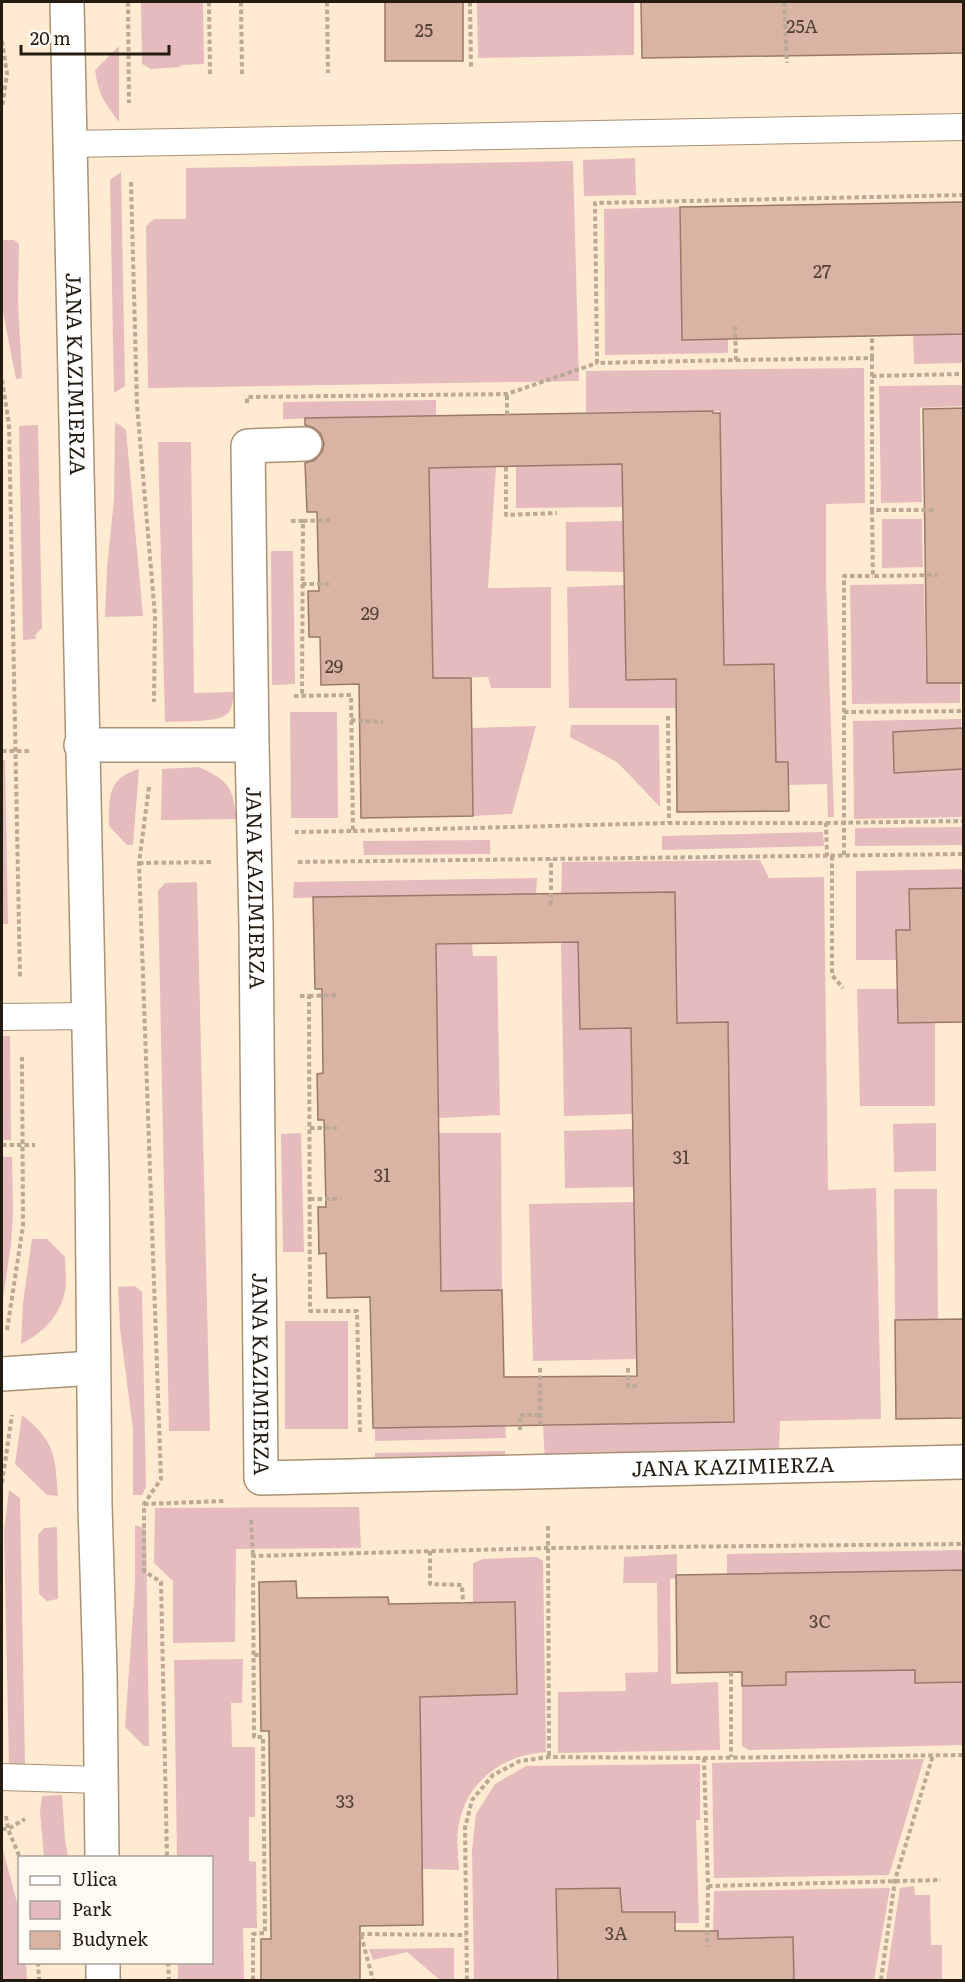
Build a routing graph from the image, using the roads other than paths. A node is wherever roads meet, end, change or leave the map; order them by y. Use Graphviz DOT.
graph roads {
  1 [pos="67,2"];
  2 [pos="963,127"];
  3 [pos="70,144"];
  4 [pos="305,444"];
  5 [pos="81,745"];
  6 [pos="252,745"];
  7 [pos="88,1016"];
  8 [pos="11,1017"];
  9 [pos="93,1368"];
  10 [pos="6,1374"];
  11 [pos="963,1462"];
  12 [pos="2,1777"];
  13 [pos="101,1780"];
  14 [pos="102,1856"];
  15 [pos="103,1964"];
  16 [pos="104,1980"];
  1 -- 3 [label="street, JANA KAZIMIERZA"];
  2 -- 3 [label="lane"];
  3 -- 5 [label="street, JANA KAZIMIERZA"];
  4 -- 6 [label="street, JANA KAZIMIERZA"];
  5 -- 6 [label="street"];
  5 -- 7 [label="street, JANA KAZIMIERZA"];
  6 -- 11 [label="street, JANA KAZIMIERZA"];
  7 -- 8 [label="lane"];
  7 -- 9 [label="street, JANA KAZIMIERZA"];
  9 -- 10 [label="street"];
  9 -- 13 [label="street, JANA KAZIMIERZA"];
  12 -- 13 [label="lane"];
  13 -- 14 [label="street, JANA KAZIMIERZA"];
  15 -- 16 [label="street"];
}
